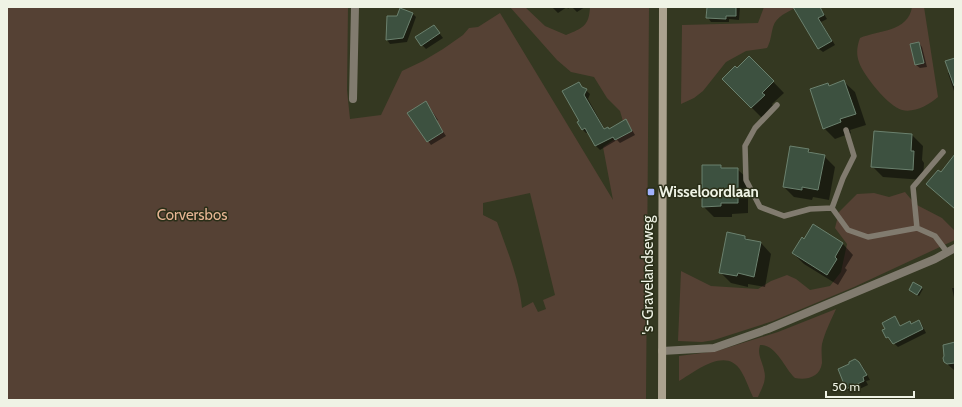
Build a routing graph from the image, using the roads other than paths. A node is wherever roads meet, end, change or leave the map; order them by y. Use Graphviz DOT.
graph roads {
  1 [pos="355,7"];
  2 [pos="663,7"];
  3 [pos="353,100"];
  4 [pos="777,105"];
  5 [pos="846,130"];
  6 [pos="943,152"];
  7 [pos="832,208"];
  8 [pos="918,228"];
  9 [pos="955,248"];
  10 [pos="946,252"];
  11 [pos="662,352"];
  12 [pos="662,400"];
  1 -- 3 [label="street"];
  2 -- 11 [label="street, 's-Gravelandseweg"];
  4 -- 7 [label="lane"];
  5 -- 7 [label="lane"];
  6 -- 8 [label="lane"];
  7 -- 8 [label="lane"];
  8 -- 10 [label="lane"];
  9 -- 10 [label="street"];
  10 -- 11 [label="street"];
  11 -- 12 [label="street, 's-Gravelandseweg"];
}
